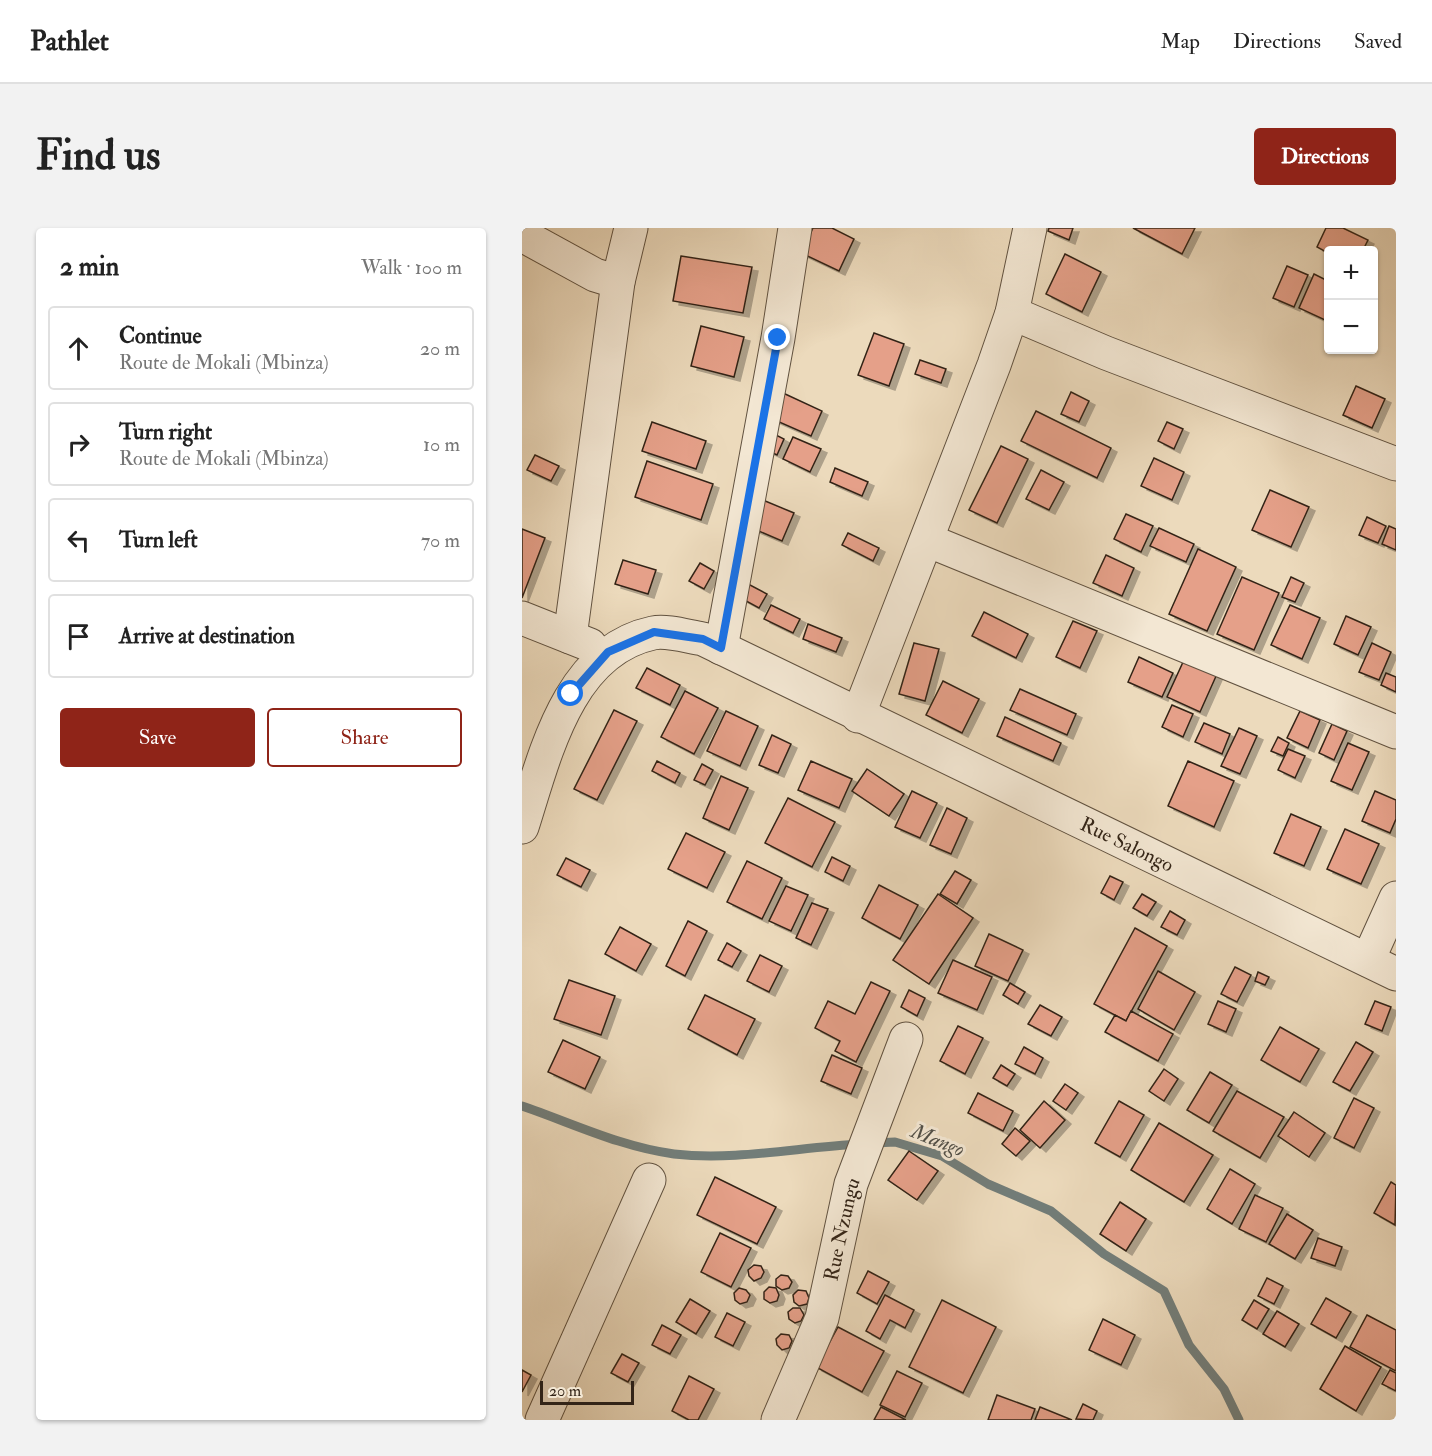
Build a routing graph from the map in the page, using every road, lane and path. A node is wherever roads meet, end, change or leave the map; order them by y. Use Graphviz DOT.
graph roads {
  1 [pos="631,228"];
  2 [pos="795,228"];
  3 [pos="1030,228"];
  4 [pos="522,236"];
  5 [pos="618,282"];
  6 [pos="1012,313"];
  7 [pos="1396,464"];
  8 [pos="927,540"];
  9 [pos="522,618"];
  10 [pos="570,637"];
  11 [pos="721,648"];
  12 [pos="608,652"];
  13 [pos="858,716"];
  14 [pos="1396,732"];
  15 [pos="522,827"];
  16 [pos="1396,898"];
  17 [pos="1382,967"];
  18 [pos="906,1039"];
  19 [pos="649,1180"];
  20 [pos="542,1420"];
  21 [pos="778,1420"];
  1 -- 5 [label="street"];
  2 -- 11 [label="street"];
  3 -- 6 [label="street"];
  4 -- 5 [label="street"];
  5 -- 10 [label="street"];
  6 -- 7 [label="street"];
  6 -- 8 [label="street"];
  8 -- 13 [label="street"];
  8 -- 14 [label="street"];
  9 -- 10 [label="street"];
  10 -- 12 [label="street"];
  11 -- 12 [label="street, Rue Salongo"];
  11 -- 13 [label="street, Rue Salongo"];
  12 -- 15 [label="street"];
  13 -- 17 [label="street, Rue Salongo"];
  16 -- 17 [label="street"];
  18 -- 21 [label="street, Rue Nzungu"];
  19 -- 20 [label="street"];
}
